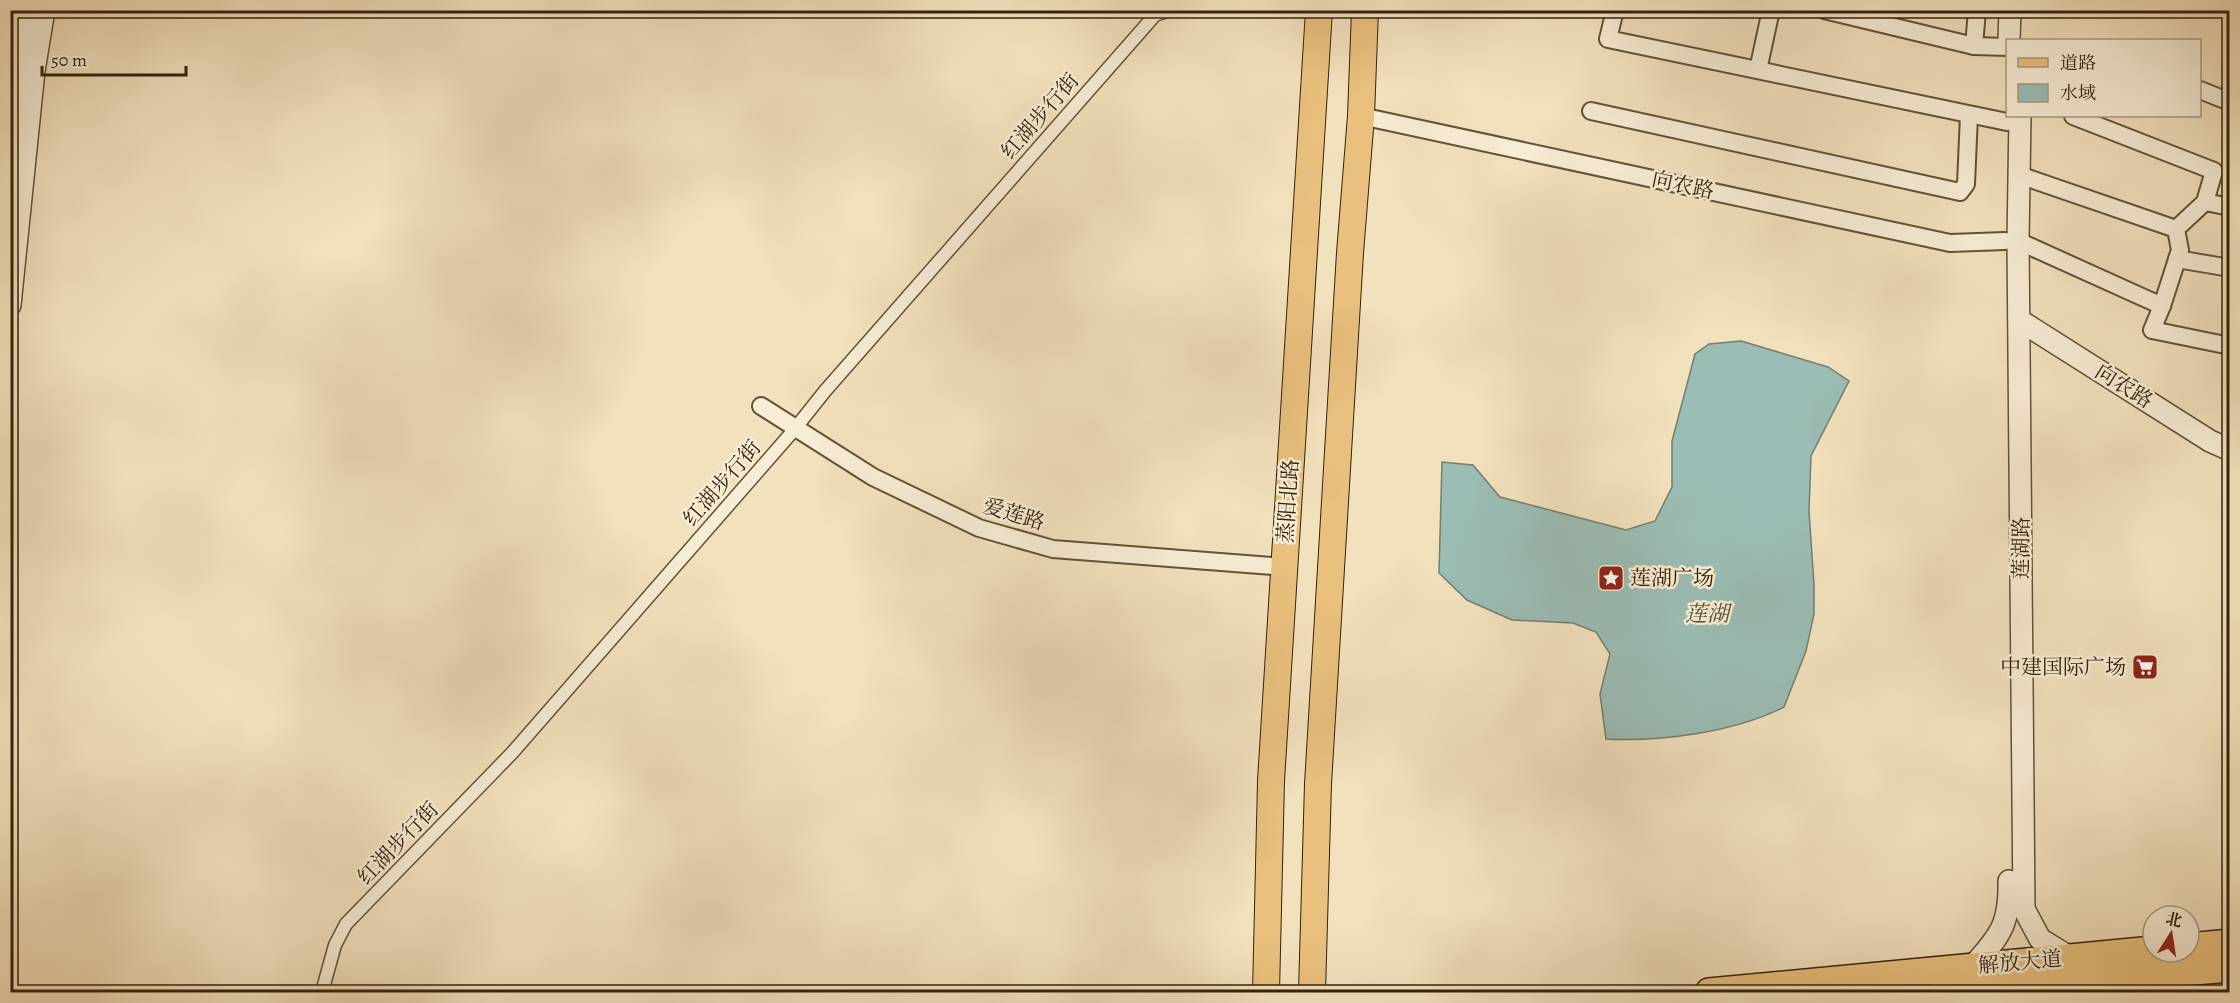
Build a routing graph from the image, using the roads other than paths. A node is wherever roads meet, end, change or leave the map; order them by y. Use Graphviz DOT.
graph roads {
  1 [pos="25,10"];
  2 [pos="44,10"];
  3 [pos="1170,10"];
  4 [pos="1319,10"];
  5 [pos="1365,10"];
  6 [pos="1615,10"];
  7 [pos="1771,10"];
  8 [pos="1824,10"];
  9 [pos="1977,10"];
  10 [pos="2010,10"];
  11 [pos="2022,10"];
  12 [pos="2009,39"];
  13 [pos="2021,39"];
  14 [pos="1974,46"];
  15 [pos="2006,47"];
  16 [pos="13,69"];
  17 [pos="1758,70"];
  18 [pos="2201,91"];
  19 [pos="2229,102"];
  20 [pos="1591,111"];
  21 [pos="1969,115"];
  22 [pos="1361,116"];
  23 [pos="2076,117"];
  24 [pos="2012,118"];
  25 [pos="10,127"];
  26 [pos="2019,175"];
  27 [pos="2205,202"];
  28 [pos="2229,207"];
  29 [pos="2176,229"];
  30 [pos="2012,241"];
  31 [pos="2177,259"];
  32 [pos="2229,268"];
  33 [pos="10,305"];
  34 [pos="2162,306"];
  35 [pos="2019,320"];
  36 [pos="2229,346"];
  37 [pos="761,406"];
  38 [pos="796,428"];
  39 [pos="2229,450"];
  40 [pos="1284,567"];
  41 [pos="2229,943"];
  42 [pos="2201,946"];
  43 [pos="2141,951"];
  44 [pos="2071,958"];
  45 [pos="1974,966"];
  46 [pos="2229,968"];
  47 [pos="2022,989"];
  48 [pos="322,993"];
  49 [pos="1266,993"];
  50 [pos="1312,993"];
  51 [pos="1709,993"];
  52 [pos="1942,993"];
  1 -- 16 [label="street"];
  2 -- 33 [label="street"];
  3 -- 38 [label="street, 红湖步行街"];
  4 -- 40 [label="main road, 蒸阳北路"];
  5 -- 22 [label="main road"];
  6 -- 17 [label="street"];
  7 -- 17 [label="street"];
  8 -- 14 [label="street"];
  9 -- 14 [label="street"];
  10 -- 12 [label="street"];
  11 -- 13 [label="street"];
  14 -- 15 [label="street"];
  16 -- 25 [label="street"];
  17 -- 21 [label="street"];
  18 -- 19 [label="street"];
  20 -- 21 [label="street"];
  21 -- 24 [label="street"];
  22 -- 30 [label="street, 向农路"];
  22 -- 50 [label="main road"];
  23 -- 27 [label="street"];
  24 -- 26 [label="street, 莲湖路"];
  24 -- 30 [label="street, 莲湖路"];
  26 -- 29 [label="street"];
  26 -- 30 [label="street, 莲湖路"];
  27 -- 28 [label="street"];
  27 -- 29 [label="street"];
  29 -- 31 [label="street"];
  30 -- 34 [label="street"];
  30 -- 35 [label="street, 莲湖路"];
  30 -- 45 [label="street, 莲湖路"];
  31 -- 32 [label="street"];
  31 -- 34 [label="street"];
  34 -- 36 [label="street"];
  35 -- 39 [label="street, 向农路"];
  35 -- 44 [label="street, 莲湖路"];
  37 -- 38 [label="street, 爱莲路"];
  38 -- 40 [label="street, 爱莲路"];
  38 -- 48 [label="street, 红湖步行街"];
  40 -- 49 [label="main road, 蒸阳北路"];
  41 -- 42 [label="highway"];
  43 -- 44 [label="highway, 解放大道"];
  44 -- 45 [label="highway, 解放大道"];
  45 -- 51 [label="highway, 解放大道"];
  46 -- 47 [label="highway, 解放大道"];
  47 -- 52 [label="highway, 解放大道"];
}
